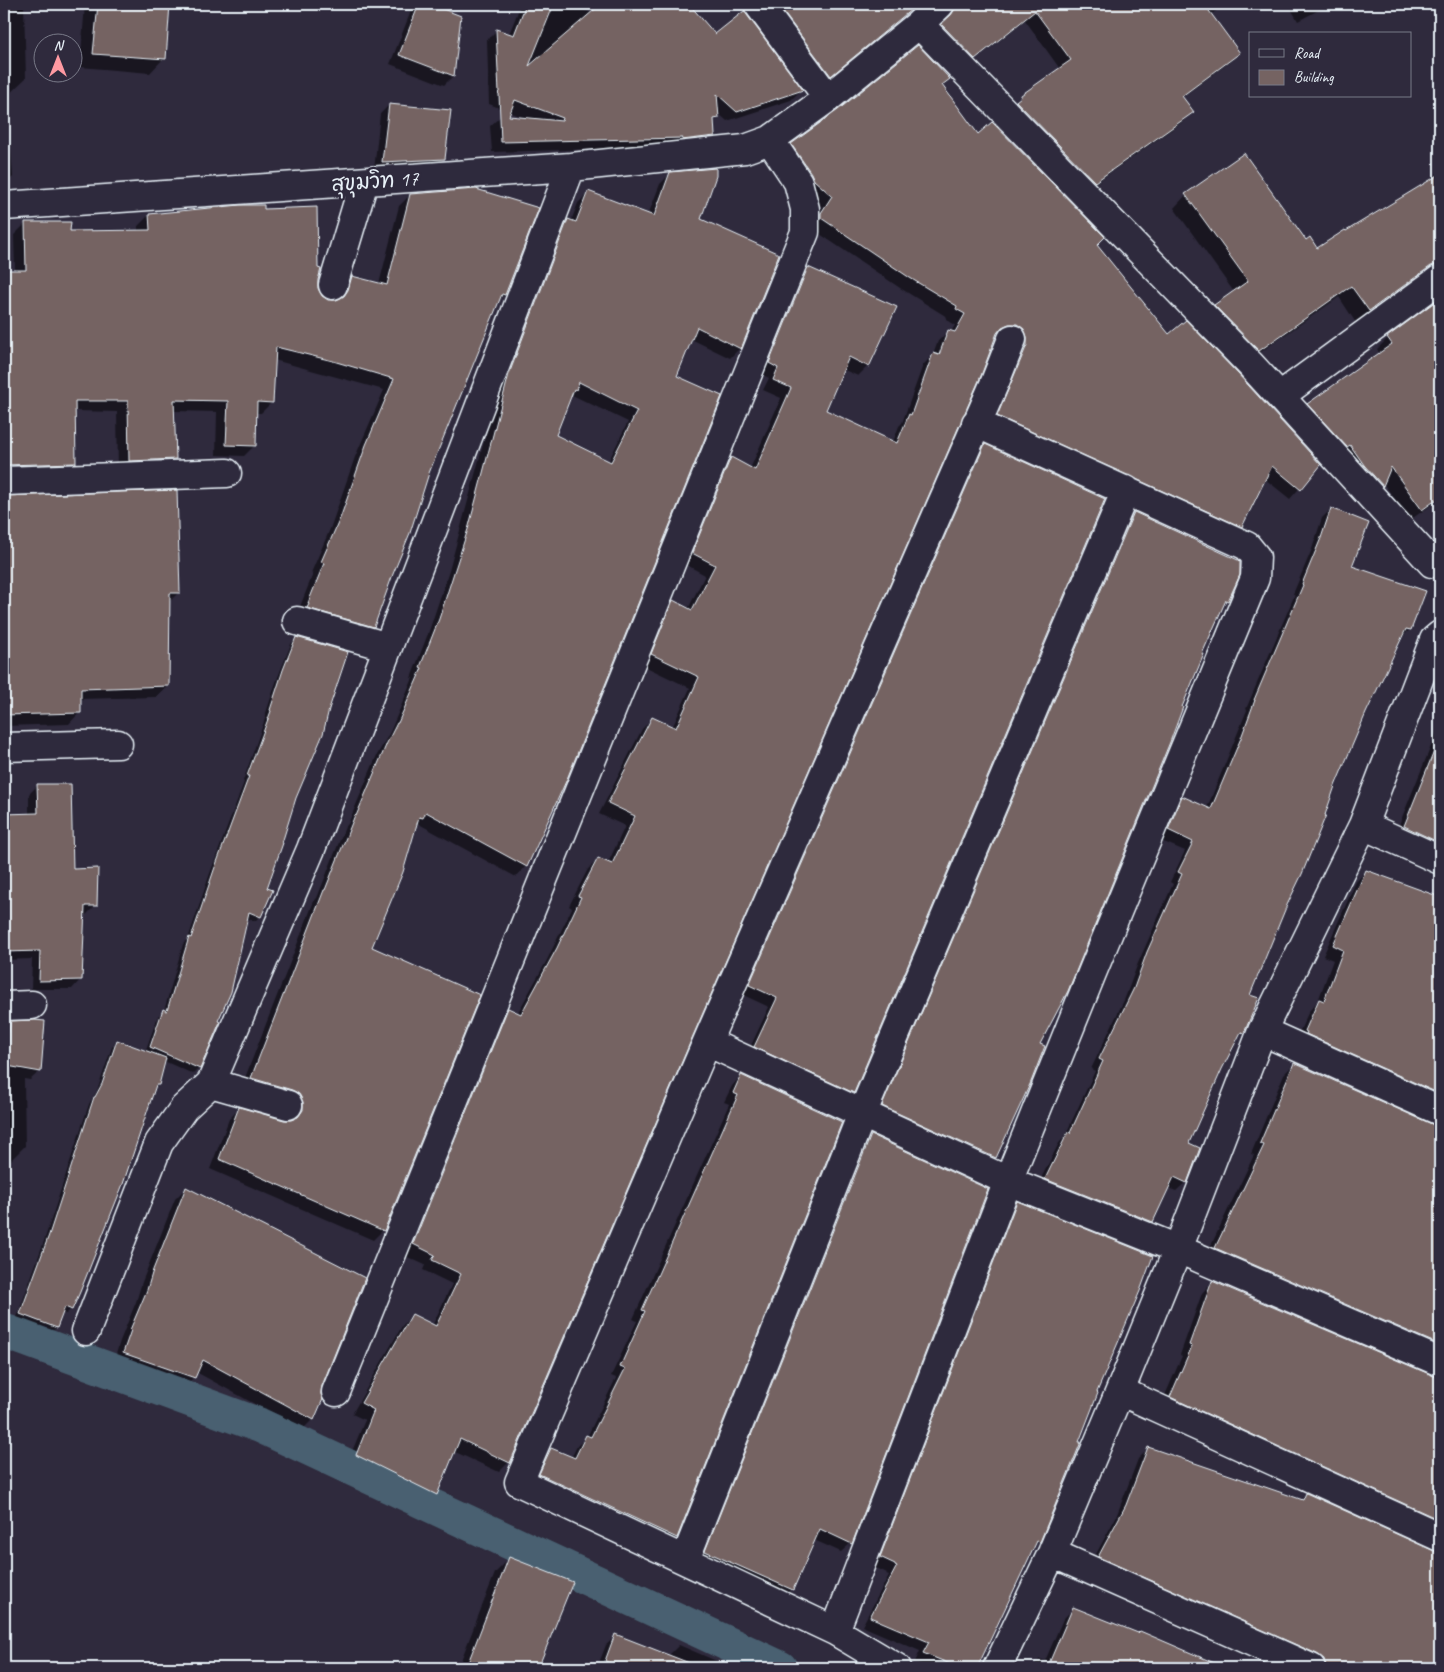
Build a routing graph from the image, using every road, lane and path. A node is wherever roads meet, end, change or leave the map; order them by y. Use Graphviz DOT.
graph roads {
  1 [pos="758,4"];
  2 [pos="940,4"];
  3 [pos="918,24"];
  4 [pos="828,98"];
  5 [pos="757,145"];
  6 [pos="571,167"];
  7 [pos="364,182"];
  8 [pos="4,206"];
  9 [pos="1440,279"];
  10 [pos="333,285"];
  11 [pos="1012,339"];
  12 [pos="1280,396"];
  13 [pos="976,423"];
  14 [pos="227,474"];
  15 [pos="4,481"];
  16 [pos="1126,490"];
  17 [pos="1432,563"];
  18 [pos="297,621"];
  19 [pos="1440,635"];
  20 [pos="388,647"];
  21 [pos="118,744"];
  22 [pos="4,747"];
  23 [pos="1363,825"];
  24 [pos="1440,860"];
  25 [pos="32,1005"];
  26 [pos="4,1006"];
  27 [pos="1262,1031"];
  28 [pos="708,1042"];
  29 [pos="211,1083"];
  30 [pos="288,1105"];
  31 [pos="1440,1111"];
  32 [pos="862,1114"];
  33 [pos="1008,1181"];
  34 [pos="1178,1249"];
  35 [pos="86,1331"];
  36 [pos="1440,1362"];
  37 [pos="1120,1391"];
  38 [pos="336,1392"];
  39 [pos="1440,1537"];
  40 [pos="1052,1553"];
  41 [pos="685,1560"];
  42 [pos="835,1631"];
  43 [pos="897,1668"];
  44 [pos="997,1668"];
  45 [pos="1311,1668"];
  1 -- 4 [label="street"];
  2 -- 3 [label="street"];
  3 -- 4 [label="street"];
  3 -- 12 [label="street"];
  4 -- 5 [label="street"];
  5 -- 6 [label="street, สุขุมวิท 17"];
  5 -- 38 [label="street"];
  6 -- 7 [label="street, สุขุมวิท 17"];
  6 -- 20 [label="street"];
  7 -- 8 [label="street, สุขุมวิท 17"];
  7 -- 10 [label="street"];
  9 -- 12 [label="street"];
  11 -- 13 [label="street"];
  12 -- 17 [label="street"];
  13 -- 16 [label="street"];
  13 -- 28 [label="street"];
  14 -- 15 [label="street"];
  16 -- 32 [label="street"];
  16 -- 33 [label="street"];
  18 -- 20 [label="street"];
  19 -- 23 [label="street"];
  20 -- 29 [label="street"];
  21 -- 22 [label="street"];
  23 -- 24 [label="street"];
  23 -- 27 [label="street"];
  25 -- 26 [label="street"];
  27 -- 31 [label="street"];
  27 -- 34 [label="street"];
  28 -- 32 [label="street"];
  28 -- 41 [label="street"];
  29 -- 30 [label="street"];
  29 -- 35 [label="street"];
  32 -- 33 [label="street"];
  32 -- 41 [label="street"];
  33 -- 34 [label="street"];
  33 -- 42 [label="street"];
  34 -- 36 [label="street"];
  34 -- 37 [label="street"];
  37 -- 39 [label="street"];
  37 -- 40 [label="street"];
  40 -- 44 [label="street"];
  40 -- 45 [label="street"];
  41 -- 42 [label="street"];
  42 -- 43 [label="street"];
}
